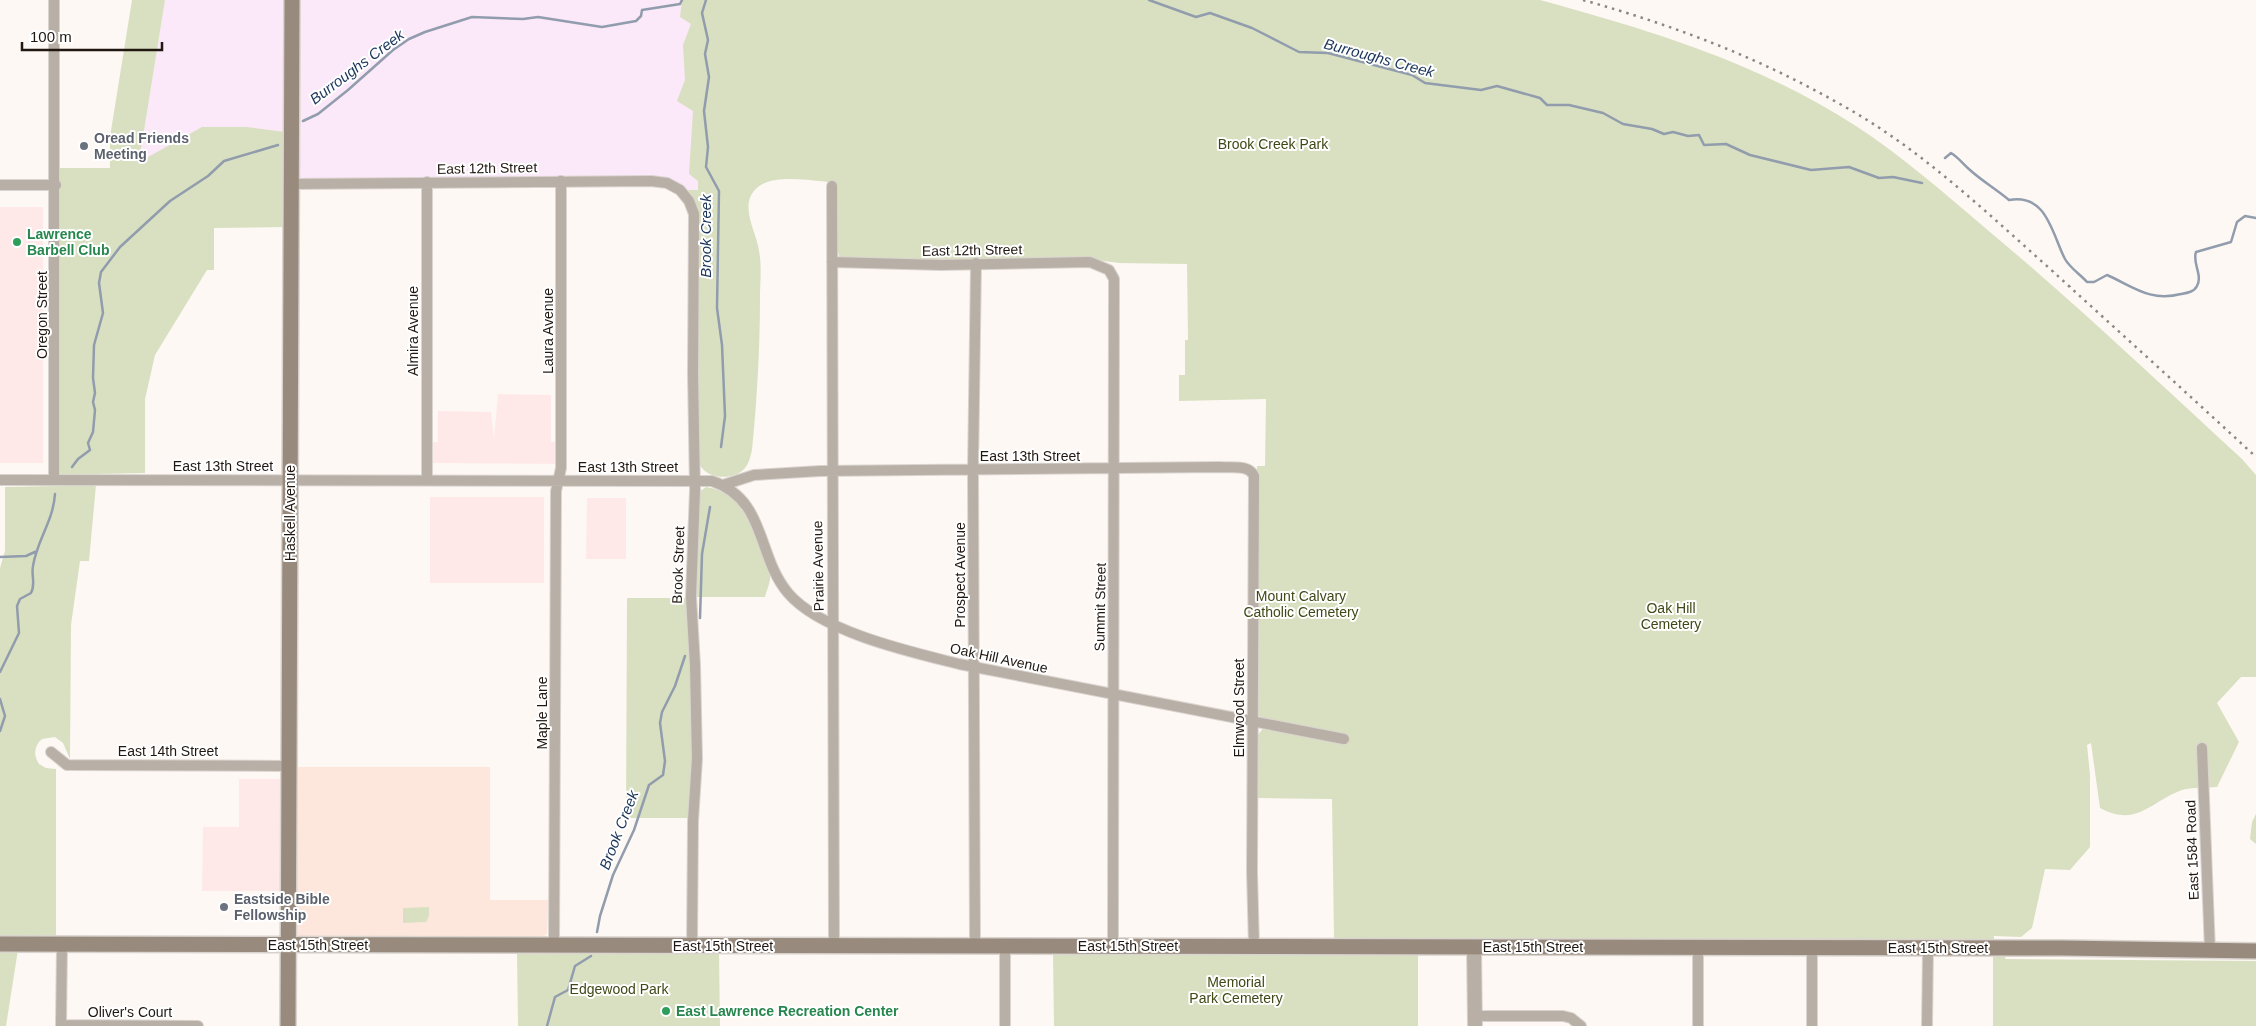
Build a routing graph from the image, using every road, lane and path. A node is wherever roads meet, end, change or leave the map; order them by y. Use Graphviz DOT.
graph roads {
  1 [pos="54,0"];
  2 [pos="292,0"];
  3 [pos="561,181"];
  4 [pos="427,182"];
  5 [pos="292,184"];
  6 [pos="0,185"];
  7 [pos="56,185"];
  8 [pos="832,186"];
  9 [pos="680,190"];
  10 [pos="832,262"];
  11 [pos="976,263"];
  12 [pos="1109,270"];
  13 [pos="1114,469"];
  14 [pos="973,470"];
  15 [pos="832,471"];
  16 [pos="1252,471"];
  17 [pos="0,480"];
  18 [pos="54,480"];
  19 [pos="291,480"];
  20 [pos="427,480"];
  21 [pos="558,481"];
  22 [pos="695,481"];
  23 [pos="723,485"];
  24 [pos="833,624"];
  25 [pos="975,668"];
  26 [pos="1114,695"];
  27 [pos="1253,720"];
  28 [pos="1344,739"];
  29 [pos="2202,748"];
  30 [pos="50,752"];
  31 [pos="289,766"];
  32 [pos="0,944"];
  33 [pos="62,944"];
  34 [pos="288,945"];
  35 [pos="554,945"];
  36 [pos="692,946"];
  37 [pos="834,946"];
  38 [pos="975,946"];
  39 [pos="1005,946"];
  40 [pos="1113,946"];
  41 [pos="1254,946"];
  42 [pos="1474,947"];
  43 [pos="1698,947"];
  44 [pos="1812,948"];
  45 [pos="1928,948"];
  46 [pos="2210,951"];
  47 [pos="2256,951"];
  48 [pos="1475,1021"];
  49 [pos="61,1026"];
  50 [pos="198,1026"];
  51 [pos="288,1026"];
  52 [pos="1005,1026"];
  53 [pos="1581,1026"];
  54 [pos="1698,1026"];
  55 [pos="1812,1026"];
  56 [pos="1927,1026"];
  1 -- 7 [label="street, Oregon Street"];
  2 -- 5 [label="main road, Haskell Avenue"];
  3 -- 4 [label="street, East 12th Street"];
  3 -- 9 [label="street, East 12th Street"];
  3 -- 21 [label="street, Laura Avenue"];
  4 -- 5 [label="street, East 12th Street"];
  4 -- 20 [label="street, Almira Avenue"];
  5 -- 19 [label="main road, Haskell Avenue"];
  6 -- 7 [label="street"];
  7 -- 18 [label="street, Oregon Street"];
  8 -- 10 [label="street, Prairie Avenue"];
  9 -- 22 [label="street, Brook Street"];
  10 -- 11 [label="street, East 12th Street"];
  10 -- 15 [label="street, Prairie Avenue"];
  11 -- 12 [label="street, East 12th Street"];
  11 -- 14 [label="street, Prospect Avenue"];
  12 -- 13 [label="street, Summit Street"];
  13 -- 14 [label="street, East 13th Street"];
  13 -- 16 [label="street, East 13th Street"];
  13 -- 26 [label="street, Summit Street"];
  14 -- 15 [label="street, East 13th Street"];
  14 -- 25 [label="street, Prospect Avenue"];
  15 -- 23 [label="street, East 13th Street"];
  15 -- 24 [label="street, Prairie Avenue"];
  16 -- 27 [label="street, Elmwood Street"];
  17 -- 18 [label="street, East 13th Street"];
  18 -- 19 [label="street, East 13th Street"];
  19 -- 20 [label="street, East 13th Street"];
  19 -- 31 [label="main road, Haskell Avenue"];
  20 -- 21 [label="street, East 13th Street"];
  21 -- 22 [label="street, East 13th Street"];
  21 -- 35 [label="street, Maple Lane"];
  22 -- 23 [label="street, East 13th Street"];
  22 -- 36 [label="street, Brook Street"];
  23 -- 24 [label="street, Oak Hill Avenue"];
  24 -- 25 [label="street, Oak Hill Avenue"];
  24 -- 37 [label="street, Prairie Avenue"];
  25 -- 26 [label="street, Oak Hill Avenue"];
  25 -- 38 [label="street, Prospect Avenue"];
  26 -- 27 [label="street, Oak Hill Avenue"];
  26 -- 40 [label="street, Summit Street"];
  27 -- 28 [label="street, Oak Hill Avenue"];
  27 -- 41 [label="street, Elmwood Street"];
  29 -- 46 [label="street, East 1584 Road"];
  30 -- 31 [label="street, East 14th Street"];
  31 -- 34 [label="main road, Haskell Avenue"];
  32 -- 33 [label="main road, East 15th Street"];
  33 -- 34 [label="main road, East 15th Street"];
  33 -- 49 [label="street"];
  34 -- 35 [label="main road, East 15th Street"];
  34 -- 51 [label="main road, Haskell Avenue"];
  35 -- 36 [label="main road, East 15th Street"];
  36 -- 37 [label="main road, East 15th Street"];
  37 -- 38 [label="main road, East 15th Street"];
  38 -- 39 [label="main road, East 15th Street"];
  39 -- 40 [label="main road, East 15th Street"];
  39 -- 52 [label="street"];
  40 -- 41 [label="main road, East 15th Street"];
  41 -- 42 [label="main road, East 15th Street"];
  42 -- 43 [label="main road, East 15th Street"];
  42 -- 48 [label="street"];
  43 -- 44 [label="main road, East 15th Street"];
  43 -- 54 [label="street"];
  44 -- 45 [label="main road, East 15th Street"];
  44 -- 55 [label="street"];
  45 -- 46 [label="main road, East 15th Street"];
  45 -- 56 [label="street"];
  46 -- 47 [label="main road, East 15th Street"];
  48 -- 53 [label="street"];
  49 -- 50 [label="street, Oliver's Court"];
}
